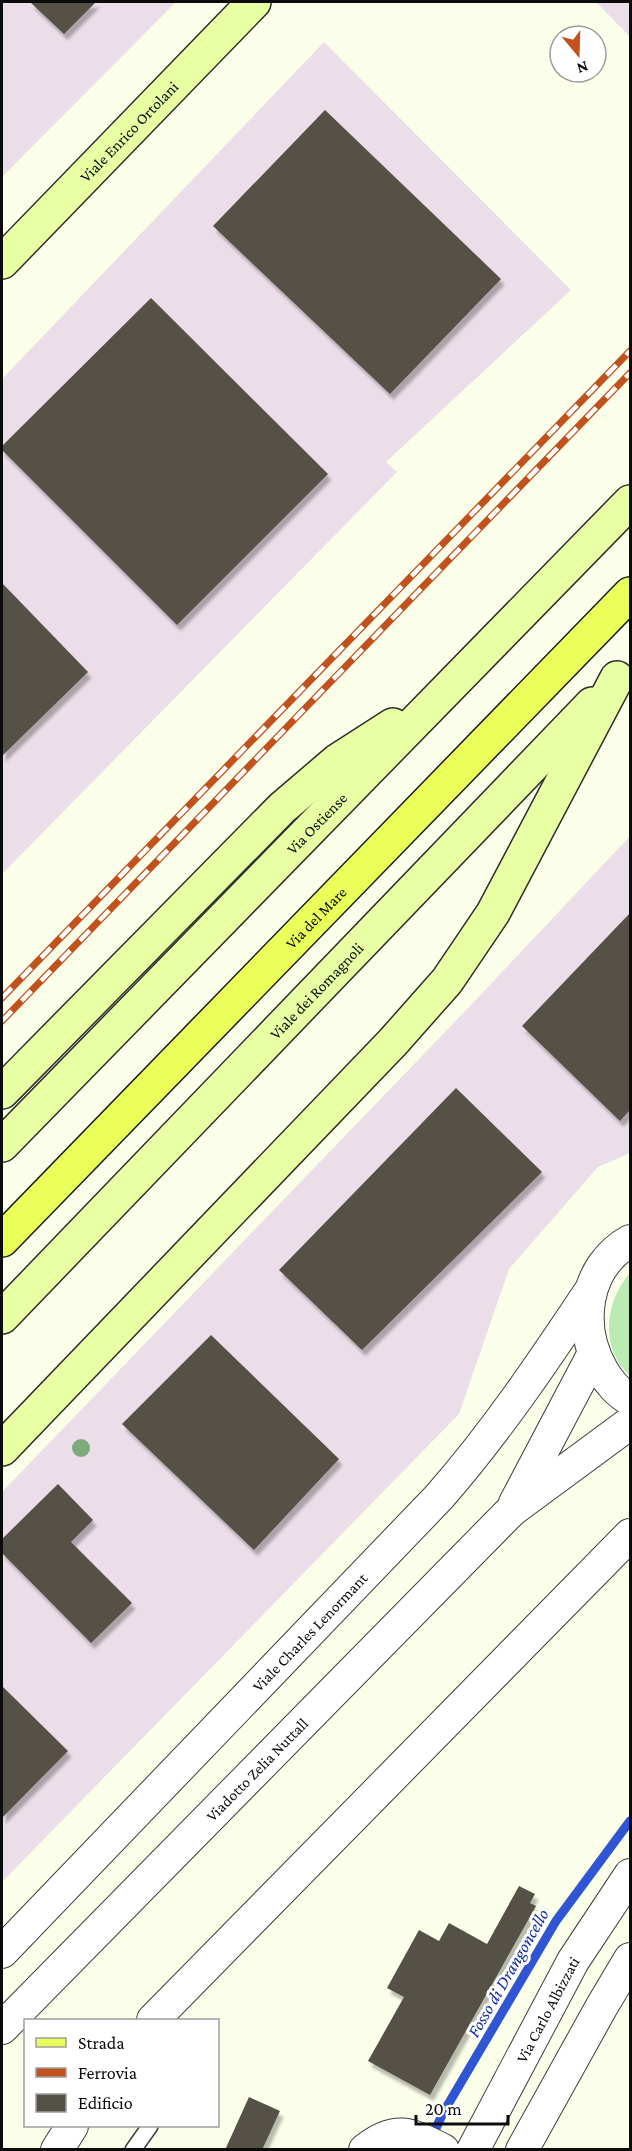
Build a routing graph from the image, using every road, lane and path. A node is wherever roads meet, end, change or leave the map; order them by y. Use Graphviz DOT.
graph roads {
  1 [pos="254,2"];
  2 [pos="2,262"];
  3 [pos="630,502"];
  4 [pos="630,594"];
  5 [pos="623,671"];
  6 [pos="436,700"];
  7 [pos="2,1092"];
  8 [pos="2,1145"];
  9 [pos="2,1240"];
  10 [pos="630,1241"];
  11 [pos="591,1290"];
  12 [pos="2,1317"];
  13 [pos="593,1355"];
  14 [pos="630,1399"];
  15 [pos="630,1423"];
  16 [pos="2,1449"];
  17 [pos="512,1510"];
  18 [pos="630,1535"];
  19 [pos="630,1875"];
  20 [pos="2,1952"];
  21 [pos="630,1959"];
  22 [pos="154,2019"];
  23 [pos="2,2028"];
  24 [pos="71,2127"];
  25 [pos="149,2127"];
  26 [pos="430,2143"];
  27 [pos="57,2150"];
  28 [pos="133,2150"];
  29 [pos="365,2150"];
  30 [pos="473,2150"];
  31 [pos="522,2150"];
  1 -- 2 [label="main road, Viale Enrico Ortolani"];
  3 -- 6 [label="main road, Via Ostiense"];
  4 -- 9 [label="main road, Via del Mare"];
  5 -- 12 [label="main road, Viale dei Romagnoli"];
  5 -- 16 [label="main road"];
  6 -- 7 [label="main road"];
  6 -- 8 [label="main road, Via Ostiense"];
  10 -- 11 [label="street"];
  11 -- 13 [label="street"];
  11 -- 20 [label="street, Viale Charles Lenormant"];
  13 -- 14 [label="street"];
  13 -- 17 [label="street, Viadotto Zelia Nuttall"];
  15 -- 17 [label="street, Viadotto Zelia Nuttall"];
  17 -- 23 [label="street, Viadotto Zelia Nuttall"];
  18 -- 22 [label="street"];
  19 -- 30 [label="street, Via Carlo Albizzati"];
  21 -- 31 [label="street"];
  24 -- 27 [label="street"];
  25 -- 28 [label="lane"];
  26 -- 29 [label="street"];
}
